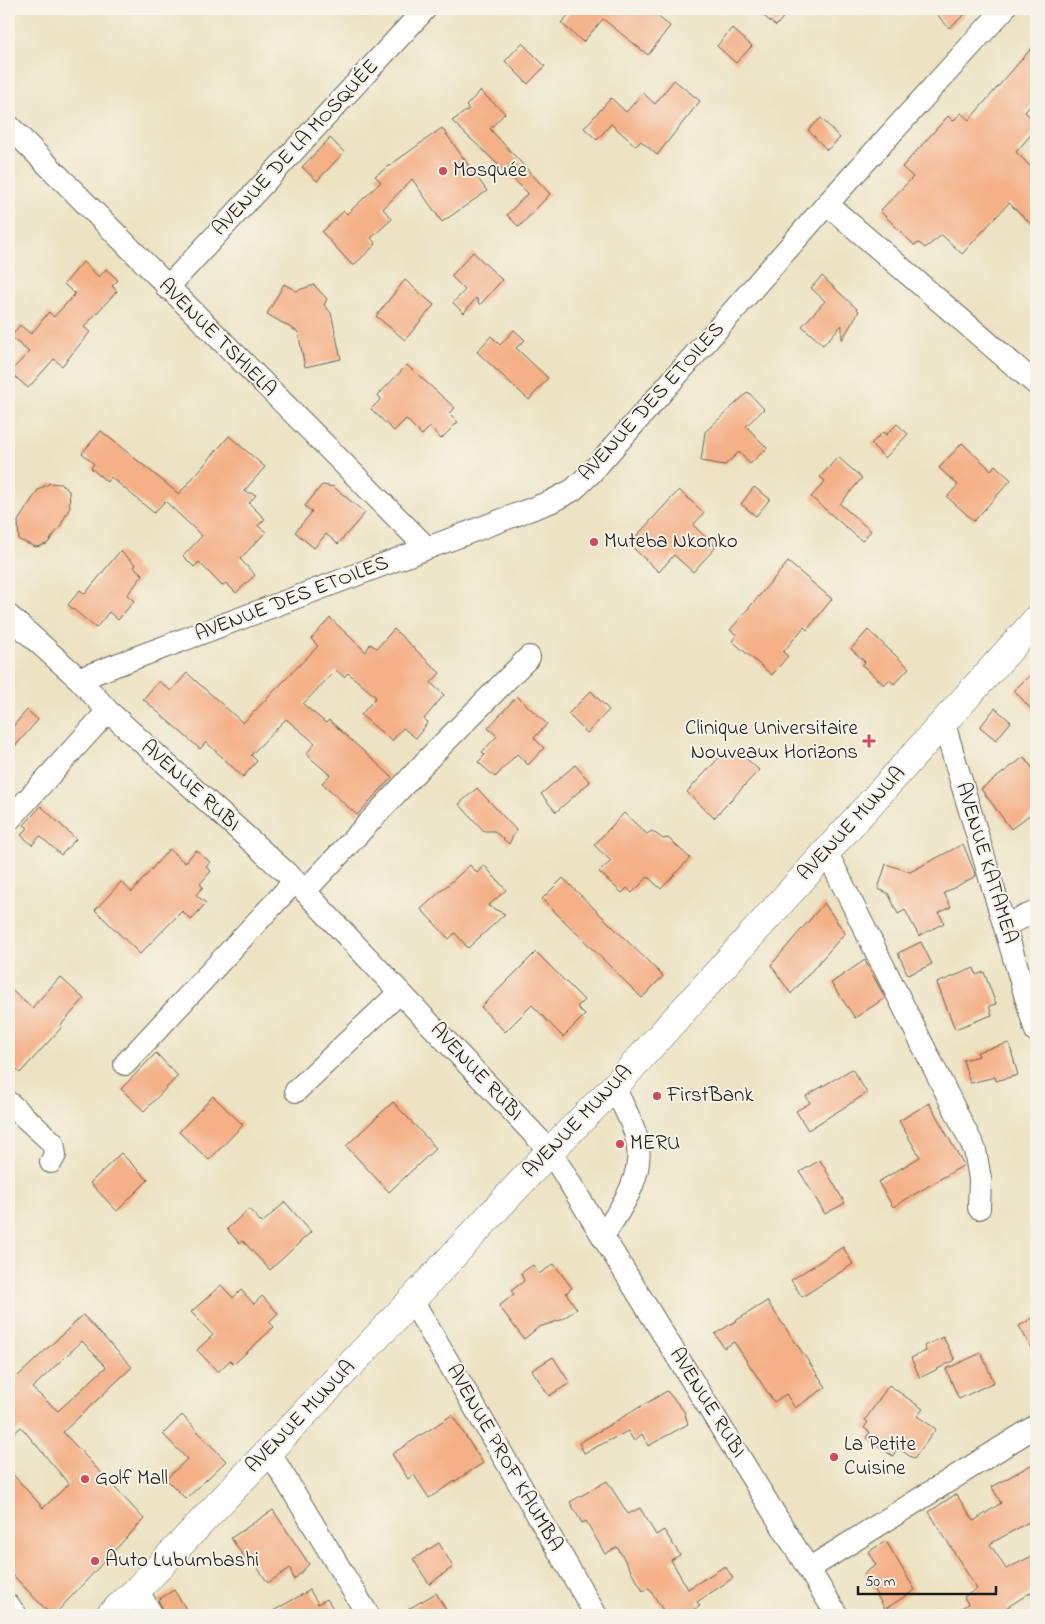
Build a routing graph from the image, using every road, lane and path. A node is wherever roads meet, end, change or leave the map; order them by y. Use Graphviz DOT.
graph roads {
  1 [pos="425,9"];
  2 [pos="1004,9"];
  3 [pos="9,126"];
  4 [pos="827,204"];
  5 [pos="167,288"];
  6 [pos="1036,384"];
  7 [pos="427,548"];
  8 [pos="9,616"];
  9 [pos="1036,620"];
  10 [pos="529,657"];
  11 [pos="79,679"];
  12 [pos="108,711"];
  13 [pos="944,724"];
  14 [pos="9,820"];
  15 [pos="826,851"];
  16 [pos="300,886"];
  17 [pos="1036,912"];
  18 [pos="1004,925"];
  19 [pos="400,992"];
  20 [pos="1036,1031"];
  21 [pos="125,1064"];
  22 [pos="614,1087"];
  23 [pos="296,1091"];
  24 [pos="9,1103"];
  25 [pos="550,1151"];
  26 [pos="51,1162"];
  27 [pos="979,1208"];
  28 [pos="603,1236"];
  29 [pos="412,1300"];
  30 [pos="1036,1426"];
  31 [pos="268,1450"];
  32 [pos="810,1568"];
  33 [pos="137,1590"];
  34 [pos="9,1606"];
  35 [pos="829,1612"];
  36 [pos="16,1615"];
  37 [pos="110,1615"];
  38 [pos="152,1615"];
  39 [pos="368,1615"];
  40 [pos="596,1615"];
  1 -- 5 [label="street, AVENUE DE LA MOSQUÉE"];
  2 -- 4 [label="street, AVENUE DES ETOILES"];
  3 -- 5 [label="street, AVENUE TSHIELA"];
  4 -- 6 [label="street"];
  4 -- 7 [label="street, AVENUE DES ETOILES"];
  5 -- 7 [label="street, AVENUE TSHIELA"];
  7 -- 11 [label="street, AVENUE DES ETOILES"];
  8 -- 11 [label="street, AVENUE RUBI"];
  9 -- 13 [label="main road, AVENUE MUNUA"];
  10 -- 16 [label="street"];
  11 -- 12 [label="street, AVENUE RUBI"];
  12 -- 14 [label="street"];
  12 -- 16 [label="street, AVENUE RUBI"];
  13 -- 15 [label="main road, AVENUE MUNUA"];
  13 -- 18 [label="street, AVENUE KATAMEA"];
  15 -- 22 [label="main road, AVENUE MUNUA"];
  15 -- 27 [label="street"];
  16 -- 19 [label="street, AVENUE RUBI"];
  16 -- 21 [label="street"];
  17 -- 18 [label="street"];
  18 -- 20 [label="street, AVENUE KATAMEA"];
  19 -- 23 [label="street"];
  19 -- 25 [label="street, AVENUE RUBI"];
  22 -- 25 [label="main road, AVENUE MUNUA"];
  22 -- 28 [label="street"];
  24 -- 26 [label="street"];
  25 -- 28 [label="street, AVENUE RUBI"];
  25 -- 29 [label="main road, AVENUE MUNUA"];
  28 -- 32 [label="street, AVENUE RUBI"];
  29 -- 31 [label="main road, AVENUE MUNUA"];
  29 -- 40 [label="street, AVENUE PROF KAUMBA"];
  30 -- 32 [label="street"];
  31 -- 33 [label="main road, AVENUE MUNUA"];
  31 -- 39 [label="street"];
  32 -- 35 [label="street, AVENUE RUBI"];
  33 -- 37 [label="main road, AVENUE MUNUA"];
  33 -- 38 [label="street"];
  34 -- 36 [label="street"];
}
